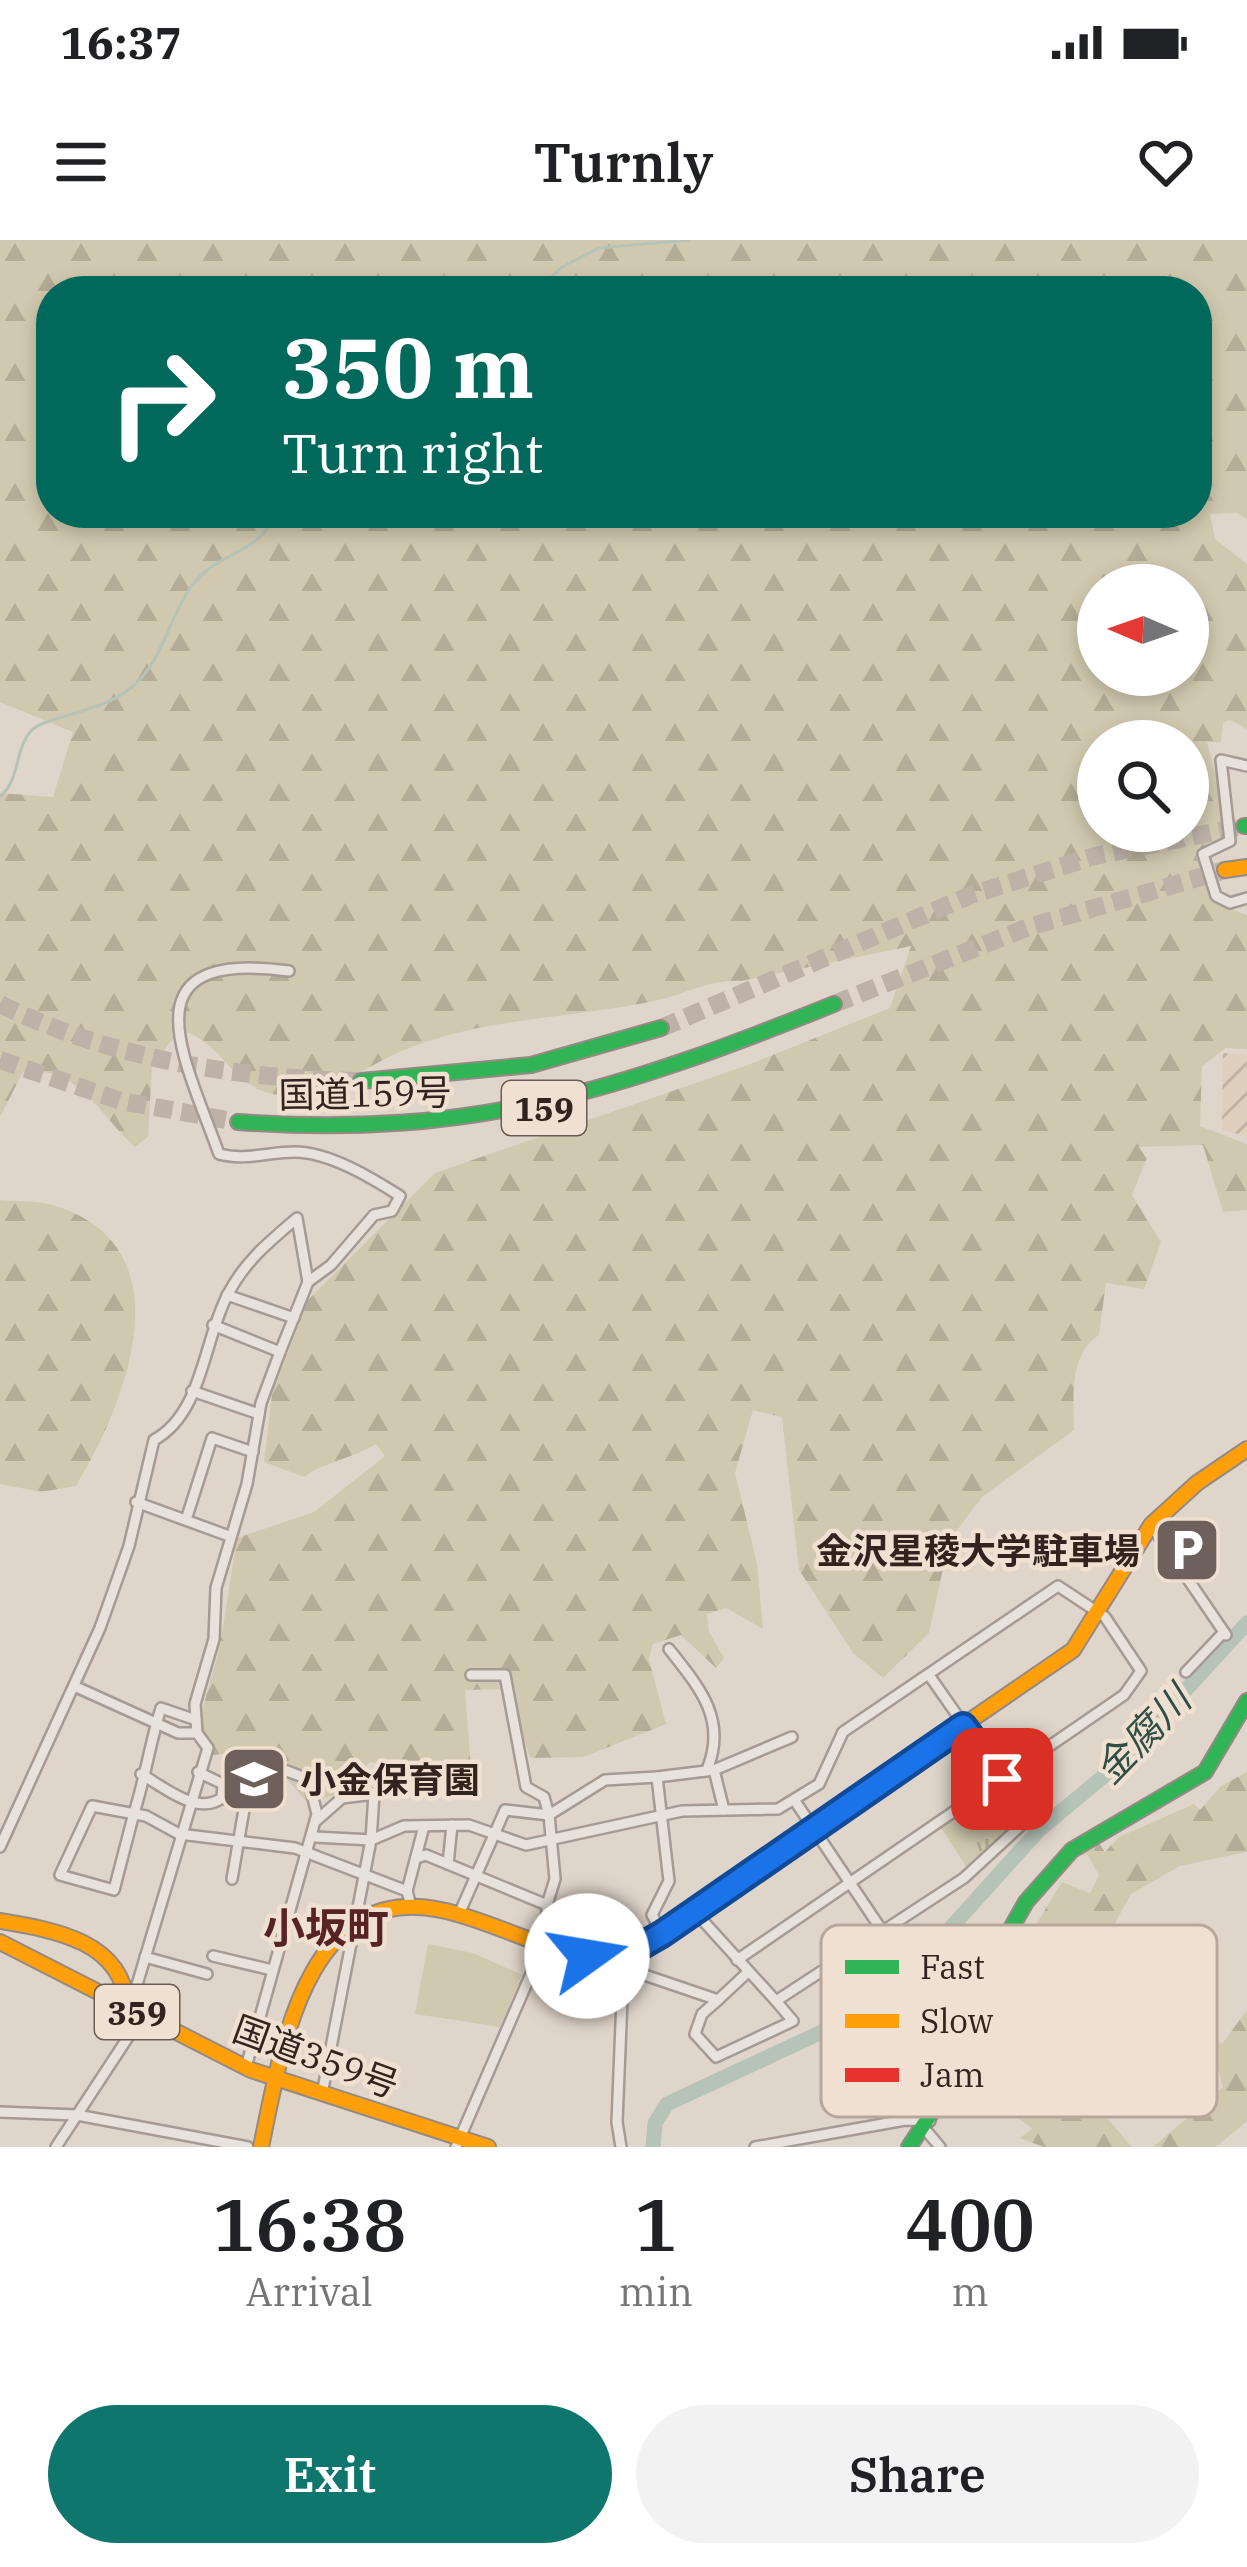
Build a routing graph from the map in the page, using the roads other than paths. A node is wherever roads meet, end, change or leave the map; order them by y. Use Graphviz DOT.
graph roads {
  1 [pos="1247,766"];
  2 [pos="1247,867"];
  3 [pos="1225,870"];
  4 [pos="1247,898"];
  5 [pos="290,971"];
  6 [pos="835,1004"];
  7 [pos="661,1028"];
  8 [pos="362,1082"];
  9 [pos="238,1123"];
  10 [pos="308,1282"];
  11 [pos="227,1295"];
  12 [pos="294,1318"];
  13 [pos="213,1325"];
  14 [pos="280,1352"];
  15 [pos="192,1391"];
  16 [pos="259,1414"];
  17 [pos="1247,1450"];
  18 [pos="253,1452"];
  19 [pos="136,1502"];
  20 [pos="186,1520"];
  21 [pos="1150,1525"];
  22 [pos="230,1536"];
  23 [pos="1099,1613"];
  24 [pos="669,1649"];
  25 [pos="1186,1672"];
  26 [pos="471,1675"];
  27 [pos="929,1675"];
  28 [pos="74,1685"];
  29 [pos="1247,1702"];
  30 [pos="196,1720"];
  31 [pos="157,1723"];
  32 [pos="963,1726"];
  33 [pos="197,1733"];
  34 [pos="792,1737"];
  35 [pos="279,1768"];
  36 [pos="711,1768"];
  37 [pos="198,1772"];
  38 [pos="141,1774"];
  39 [pos="657,1777"];
  40 [pos="1002,1779"];
  41 [pos="222,1798"];
  42 [pos="189,1801"];
  43 [pos="795,1801"];
  44 [pos="724,1810"];
  45 [pos="134,1814"];
  46 [pos="550,1815"];
  47 [pos="660,1816"];
  48 [pos="316,1820"];
  49 [pos="452,1825"];
  50 [pos="424,1826"];
  51 [pos="814,1830"];
  52 [pos="178,1834"];
  53 [pos="490,1834"];
  54 [pos="315,1837"];
  55 [pos="371,1840"];
  56 [pos="239,1842"];
  57 [pos="552,1842"];
  58 [pos="0,1847"];
  59 [pos="303,1851"];
  60 [pos="416,1858"];
  61 [pos="448,1864"];
  62 [pos="474,1876"];
  63 [pos="363,1877"];
  64 [pos="232,1879"];
  65 [pos="849,1883"];
  66 [pos="409,1898"];
  67 [pos="547,1905"];
  68 [pos="695,1912"];
  69 [pos="458,1915"];
  70 [pos="355,1919"];
  71 [pos="0,1921"];
  72 [pos="879,1925"];
  73 [pos="894,1925"];
  74 [pos="1016,1925"];
  75 [pos="662,1934"];
  76 [pos="0,1942"];
  77 [pos="543,1945"];
  78 [pos="623,1950"];
  79 [pos="213,1956"];
  80 [pos="145,1957"];
  81 [pos="737,1960"];
  82 [pos="624,1969"];
  83 [pos="272,1970"];
  84 [pos="748,1972"];
  85 [pos="821,1972"];
  86 [pos="208,1974"];
  87 [pos="128,2000"];
  88 [pos="718,2000"];
  89 [pos="776,2001"];
  90 [pos="143,2015"];
  91 [pos="246,2067"];
  92 [pos="277,2078"];
  93 [pos="322,2094"];
  94 [pos="0,2112"];
  95 [pos="77,2115"];
  96 [pos="931,2117"];
  97 [pos="927,2125"];
  98 [pos="457,2143"];
  99 [pos="56,2147"];
  100 [pos="248,2147"];
  101 [pos="261,2147"];
  102 [pos="488,2147"];
  103 [pos="622,2147"];
  104 [pos="755,2147"];
  105 [pos="909,2147"];
  106 [pos="940,2147"];
  1 -- 4 [label="street"];
  2 -- 3 [label="main road"];
  5 -- 10 [label="street"];
  6 -- 9 [label="main road, 国道159号 / 159"];
  7 -- 8 [label="main road, 国道159号 / 159"];
  10 -- 11 [label="street"];
  10 -- 12 [label="street"];
  11 -- 12 [label="street"];
  11 -- 13 [label="street"];
  12 -- 14 [label="street"];
  13 -- 14 [label="street"];
  13 -- 15 [label="street"];
  14 -- 16 [label="street"];
  15 -- 16 [label="street"];
  15 -- 19 [label="street"];
  16 -- 18 [label="street"];
  17 -- 21 [label="main road"];
  18 -- 20 [label="street"];
  18 -- 22 [label="street"];
  19 -- 20 [label="street"];
  19 -- 28 [label="street"];
  20 -- 22 [label="street"];
  21 -- 23 [label="main road"];
  21 -- 25 [label="street"];
  22 -- 30 [label="street"];
  23 -- 27 [label="street"];
  23 -- 32 [label="main road"];
  23 -- 40 [label="street"];
  24 -- 36 [label="street"];
  26 -- 46 [label="street"];
  27 -- 32 [label="street"];
  27 -- 43 [label="street"];
  28 -- 31 [label="street"];
  28 -- 58 [label="street"];
  29 -- 74 [label="main road"];
  30 -- 31 [label="street"];
  30 -- 33 [label="street"];
  31 -- 33 [label="street"];
  31 -- 38 [label="street"];
  32 -- 40 [label="street"];
  32 -- 51 [label="main road"];
  33 -- 37 [label="street"];
  34 -- 36 [label="street"];
  35 -- 48 [label="street"];
  36 -- 39 [label="street"];
  36 -- 44 [label="street"];
  37 -- 41 [label="street"];
  37 -- 42 [label="street"];
  38 -- 42 [label="street"];
  38 -- 45 [label="street"];
  39 -- 46 [label="street"];
  39 -- 47 [label="street"];
  40 -- 65 [label="street"];
  40 -- 73 [label="street"];
  41 -- 42 [label="street"];
  41 -- 56 [label="street"];
  42 -- 52 [label="street"];
  43 -- 44 [label="street"];
  43 -- 51 [label="street"];
  44 -- 47 [label="street"];
  45 -- 45 [label="street"];
  45 -- 52 [label="street"];
  46 -- 53 [label="street"];
  46 -- 57 [label="street"];
  47 -- 57 [label="street"];
  47 -- 75 [label="street"];
  48 -- 54 [label="street"];
  48 -- 55 [label="street"];
  49 -- 50 [label="street"];
  49 -- 53 [label="street"];
  49 -- 61 [label="street"];
  50 -- 55 [label="street"];
  50 -- 60 [label="street"];
  51 -- 65 [label="street"];
  51 -- 68 [label="main road"];
  52 -- 56 [label="street"];
  52 -- 80 [label="street"];
  53 -- 57 [label="street"];
  53 -- 62 [label="street"];
  54 -- 55 [label="street"];
  54 -- 59 [label="street"];
  55 -- 63 [label="street"];
  56 -- 59 [label="street"];
  56 -- 64 [label="street"];
  57 -- 67 [label="street"];
  59 -- 63 [label="street"];
  59 -- 83 [label="street"];
  60 -- 61 [label="street"];
  60 -- 66 [label="street"];
  61 -- 62 [label="street"];
  62 -- 67 [label="street"];
  62 -- 69 [label="street"];
  63 -- 66 [label="street"];
  63 -- 70 [label="street"];
  65 -- 72 [label="street"];
  65 -- 81 [label="street"];
  66 -- 69 [label="main road"];
  66 -- 70 [label="main road"];
  67 -- 77 [label="street"];
  68 -- 75 [label="main road"];
  68 -- 81 [label="street"];
  69 -- 77 [label="main road"];
  70 -- 92 [label="main road"];
  70 -- 93 [label="street"];
  71 -- 87 [label="main road"];
  75 -- 78 [label="main road"];
  76 -- 87 [label="main road, 国道359号 / 359"];
  77 -- 78 [label="main road"];
  77 -- 98 [label="street"];
  78 -- 82 [label="street"];
  79 -- 83 [label="street"];
  80 -- 86 [label="street"];
  80 -- 87 [label="street"];
  81 -- 84 [label="street"];
  82 -- 88 [label="street"];
  82 -- 103 [label="street"];
  83 -- 91 [label="street"];
  84 -- 88 [label="street"];
  84 -- 89 [label="street"];
  85 -- 89 [label="street"];
  87 -- 90 [label="main road, 国道359号 / 359"];
  88 -- 89 [label="street"];
  90 -- 91 [label="main road, 国道359号 / 359"];
  90 -- 95 [label="street"];
  91 -- 92 [label="main road, 国道359号 / 359"];
  92 -- 93 [label="main road, 国道359号 / 359"];
  92 -- 101 [label="main road"];
  93 -- 98 [label="main road, 国道359号 / 359"];
  94 -- 95 [label="street"];
  95 -- 99 [label="street"];
  95 -- 100 [label="street"];
  96 -- 97 [label="main road"];
  97 -- 104 [label="street"];
  97 -- 105 [label="main road"];
  97 -- 106 [label="street"];
  98 -- 102 [label="main road, 国道359号 / 359"];
}
